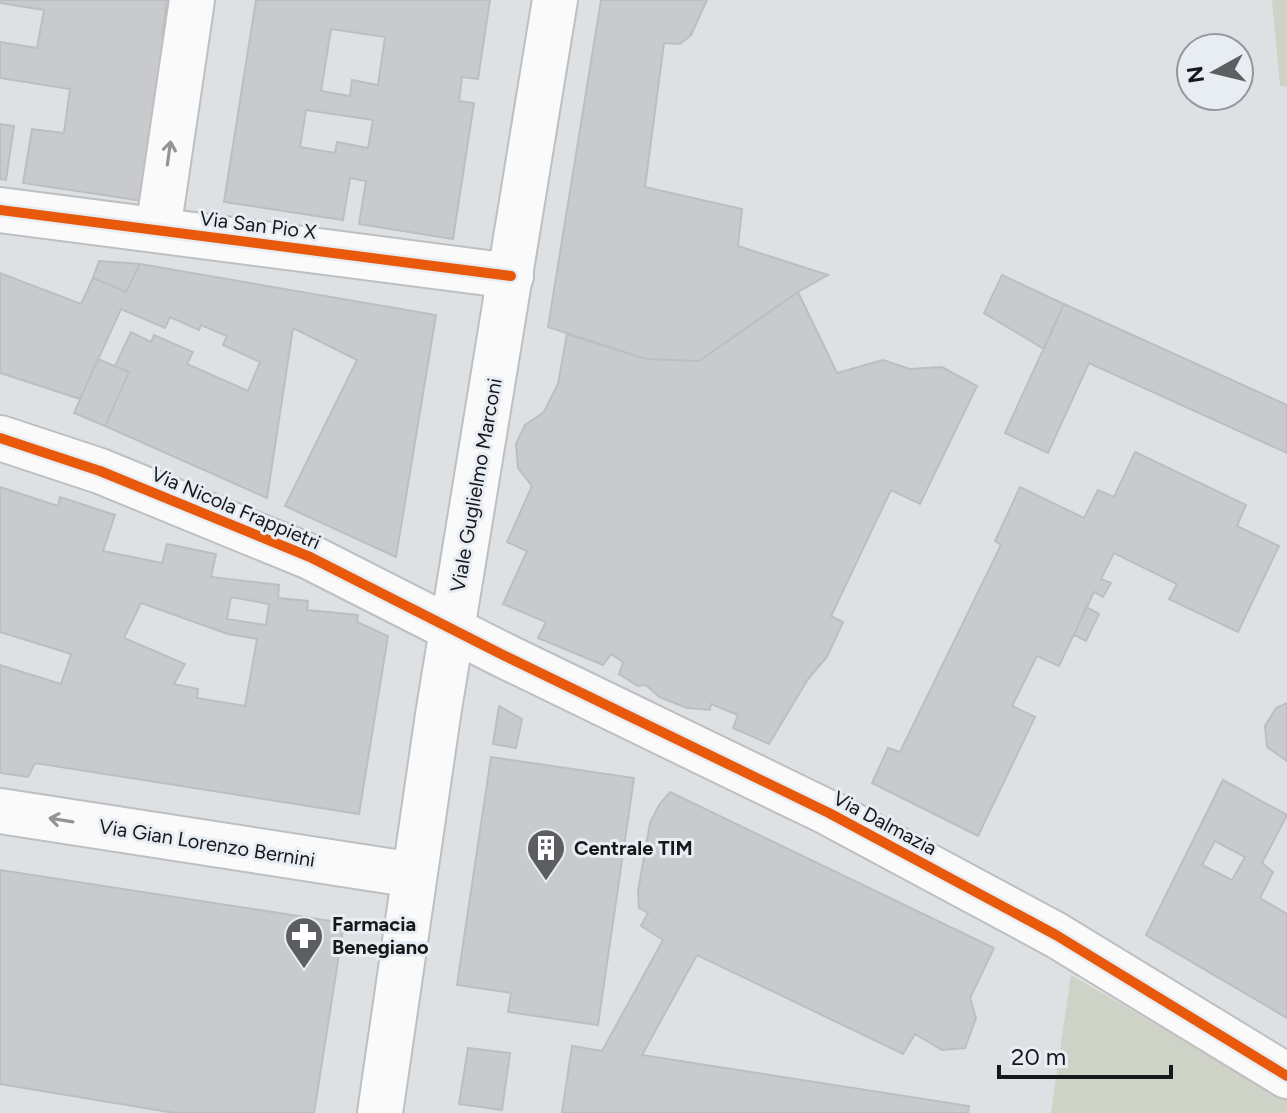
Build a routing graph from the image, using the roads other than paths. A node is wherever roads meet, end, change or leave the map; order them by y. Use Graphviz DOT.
graph roads {
  1 [pos="192,0"];
  2 [pos="555,0"];
  3 [pos="0,210"];
  4 [pos="158,230"];
  5 [pos="511,276"];
  6 [pos="0,438"];
  7 [pos="452,628"];
  8 [pos="0,811"];
  9 [pos="414,875"];
  10 [pos="1287,1076"];
  11 [pos="380,1113"];
  4 -- 1 [label="street, one-way"];
  2 -- 5 [label="street, Viale Guglielmo Marconi"];
  3 -- 4 [label="street, Via San Pio X"];
  4 -- 5 [label="street, Via San Pio X"];
  5 -- 7 [label="street, Viale Guglielmo Marconi"];
  6 -- 7 [label="street, Via Nicola Frappietri"];
  7 -- 9 [label="street, Viale Guglielmo Marconi"];
  7 -- 10 [label="street, Via Dalmazia"];
  9 -- 8 [label="street, Via Gian Lorenzo Bernini, one-way"];
  9 -- 11 [label="street, Viale Guglielmo Marconi"];
}
